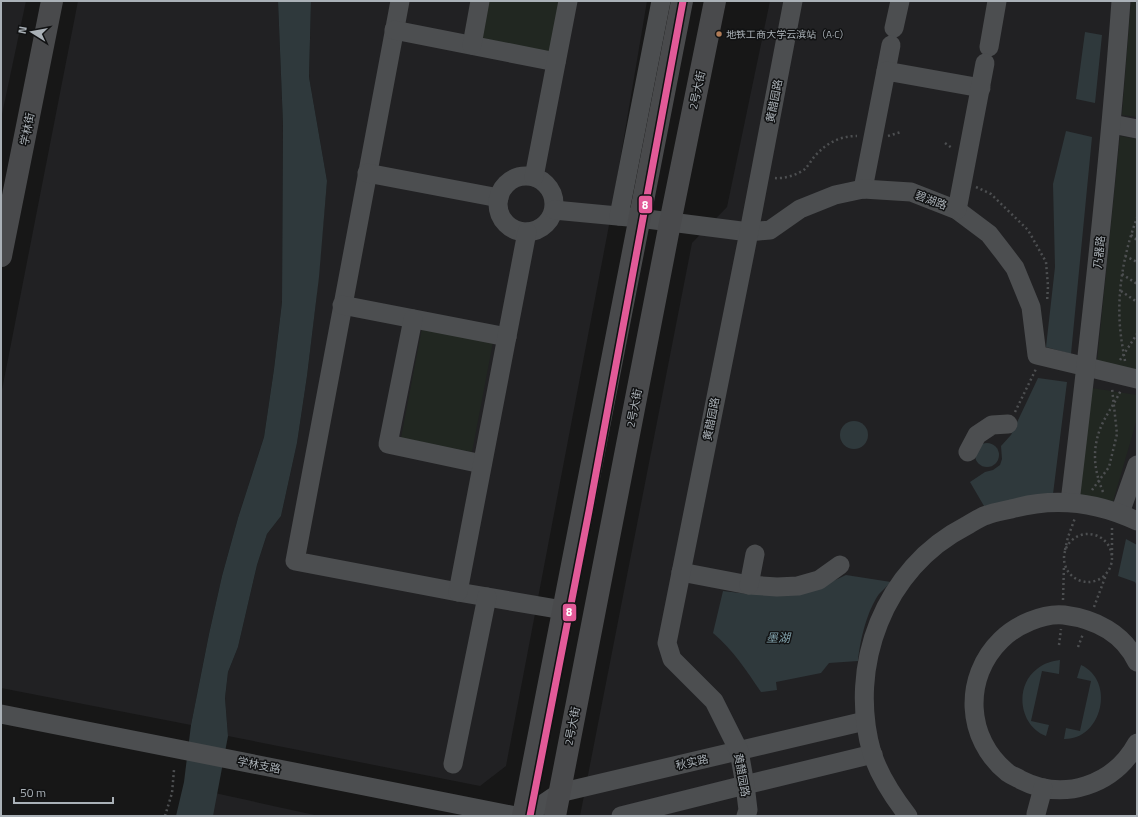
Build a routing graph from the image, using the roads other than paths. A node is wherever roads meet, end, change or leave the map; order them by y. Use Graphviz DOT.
graph roads {
  1 [pos="52,1"];
  2 [pos="400,1"];
  3 [pos="480,1"];
  4 [pos="568,1"];
  5 [pos="661,1"];
  6 [pos="682,1"];
  7 [pos="716,1"];
  8 [pos="793,1"];
  9 [pos="900,1"];
  10 [pos="997,1"];
  11 [pos="1121,1"];
  12 [pos="394,30"];
  13 [pos="472,45"];
  14 [pos="556,62"];
  15 [pos="886,71"];
  16 [pos="981,88"];
  17 [pos="1112,124"];
  18 [pos="1137,129"];
  19 [pos="367,173"];
  20 [pos="534,177"];
  21 [pos="863,190"];
  22 [pos="499,198"];
  23 [pos="554,210"];
  24 [pos="957,210"];
  25 [pos="629,217"];
  26 [pos="670,223"];
  27 [pos="527,232"];
  28 [pos="749,232"];
  29 [pos="1,256"];
  30 [pos="342,306"];
  31 [pos="413,319"];
  32 [pos="507,338"];
  33 [pos="1086,368"];
  34 [pos="1137,379"];
  35 [pos="1008,424"];
  36 [pos="968,452"];
  37 [pos="482,464"];
  38 [pos="1137,465"];
  39 [pos="1076,503"];
  40 [pos="1120,513"];
  41 [pos="1137,521"];
  42 [pos="755,554"];
  43 [pos="840,565"];
  44 [pos="681,572"];
  45 [pos="749,585"];
  46 [pos="458,592"];
  47 [pos="487,597"];
  48 [pos="563,610"];
  49 [pos="1137,662"];
  50 [pos="1,714"];
  51 [pos="865,721"];
  52 [pos="1137,743"];
  53 [pos="738,751"];
  54 [pos="873,754"];
  55 [pos="453,764"];
  56 [pos="745,784"];
  57 [pos="1044,788"];
  58 [pos="559,793"];
  59 [pos="1036,814"];
  60 [pos="516,816"];
  61 [pos="524,816"];
  62 [pos="555,816"];
  63 [pos="622,816"];
  64 [pos="746,816"];
  65 [pos="908,816"];
  1 -- 29 [label="main road, 学林街"];
  2 -- 12 [label="street"];
  3 -- 13 [label="street"];
  4 -- 14 [label="street"];
  5 -- 25 [label="street"];
  6 -- 25 [label="main road"];
  7 -- 26 [label="main road, 2号大街"];
  8 -- 28 [label="street, 黄醋园路"];
  9 -- 15 [label="street"];
  10 -- 16 [label="street"];
  11 -- 17 [label="street, 乃器路"];
  12 -- 13 [label="street"];
  12 -- 19 [label="street"];
  13 -- 14 [label="street"];
  14 -- 20 [label="street"];
  15 -- 16 [label="street"];
  15 -- 21 [label="street"];
  16 -- 24 [label="street"];
  17 -- 18 [label="street"];
  17 -- 33 [label="street, 乃器路"];
  19 -- 22 [label="street"];
  19 -- 30 [label="street"];
  20 -- 22 [label="street"];
  20 -- 23 [label="street"];
  21 -- 24 [label="street, 碧湖路"];
  21 -- 28 [label="street, 碧湖路"];
  22 -- 27 [label="street"];
  23 -- 25 [label="street, 碧湖路"];
  23 -- 27 [label="street"];
  24 -- 33 [label="street, 碧湖路"];
  25 -- 26 [label="street, 碧湖路"];
  25 -- 48 [label="main road"];
  26 -- 28 [label="street, 碧湖路"];
  26 -- 58 [label="main road, 2号大街"];
  27 -- 32 [label="street"];
  28 -- 44 [label="street, 黄醋园路"];
  30 -- 31 [label="street"];
  30 -- 46 [label="street"];
  31 -- 32 [label="street"];
  31 -- 37 [label="street"];
  32 -- 37 [label="street"];
  33 -- 34 [label="street, 碧湖路"];
  33 -- 39 [label="street, 乃器路"];
  35 -- 36 [label="street"];
  37 -- 46 [label="street"];
  38 -- 40 [label="street"];
  39 -- 40 [label="street"];
  39 -- 51 [label="street"];
  40 -- 41 [label="street"];
  42 -- 45 [label="street"];
  43 -- 45 [label="street"];
  44 -- 45 [label="street"];
  44 -- 53 [label="street, 黄醋园路"];
  46 -- 47 [label="street"];
  47 -- 48 [label="street"];
  47 -- 55 [label="street"];
  48 -- 61 [label="main road"];
  49 -- 57 [label="street"];
  50 -- 60 [label="street, 学林支路"];
  51 -- 53 [label="street, 秋实路"];
  51 -- 54 [label="street"];
  52 -- 57 [label="street"];
  53 -- 56 [label="street, 黄醋园路"];
  53 -- 58 [label="street, 秋实路"];
  54 -- 56 [label="street"];
  54 -- 65 [label="street"];
  56 -- 63 [label="street"];
  56 -- 64 [label="street, 黄醋园路"];
  57 -- 59 [label="street"];
  58 -- 61 [label="street, 秋实路"];
  58 -- 62 [label="main road, 2号大街"];
}
